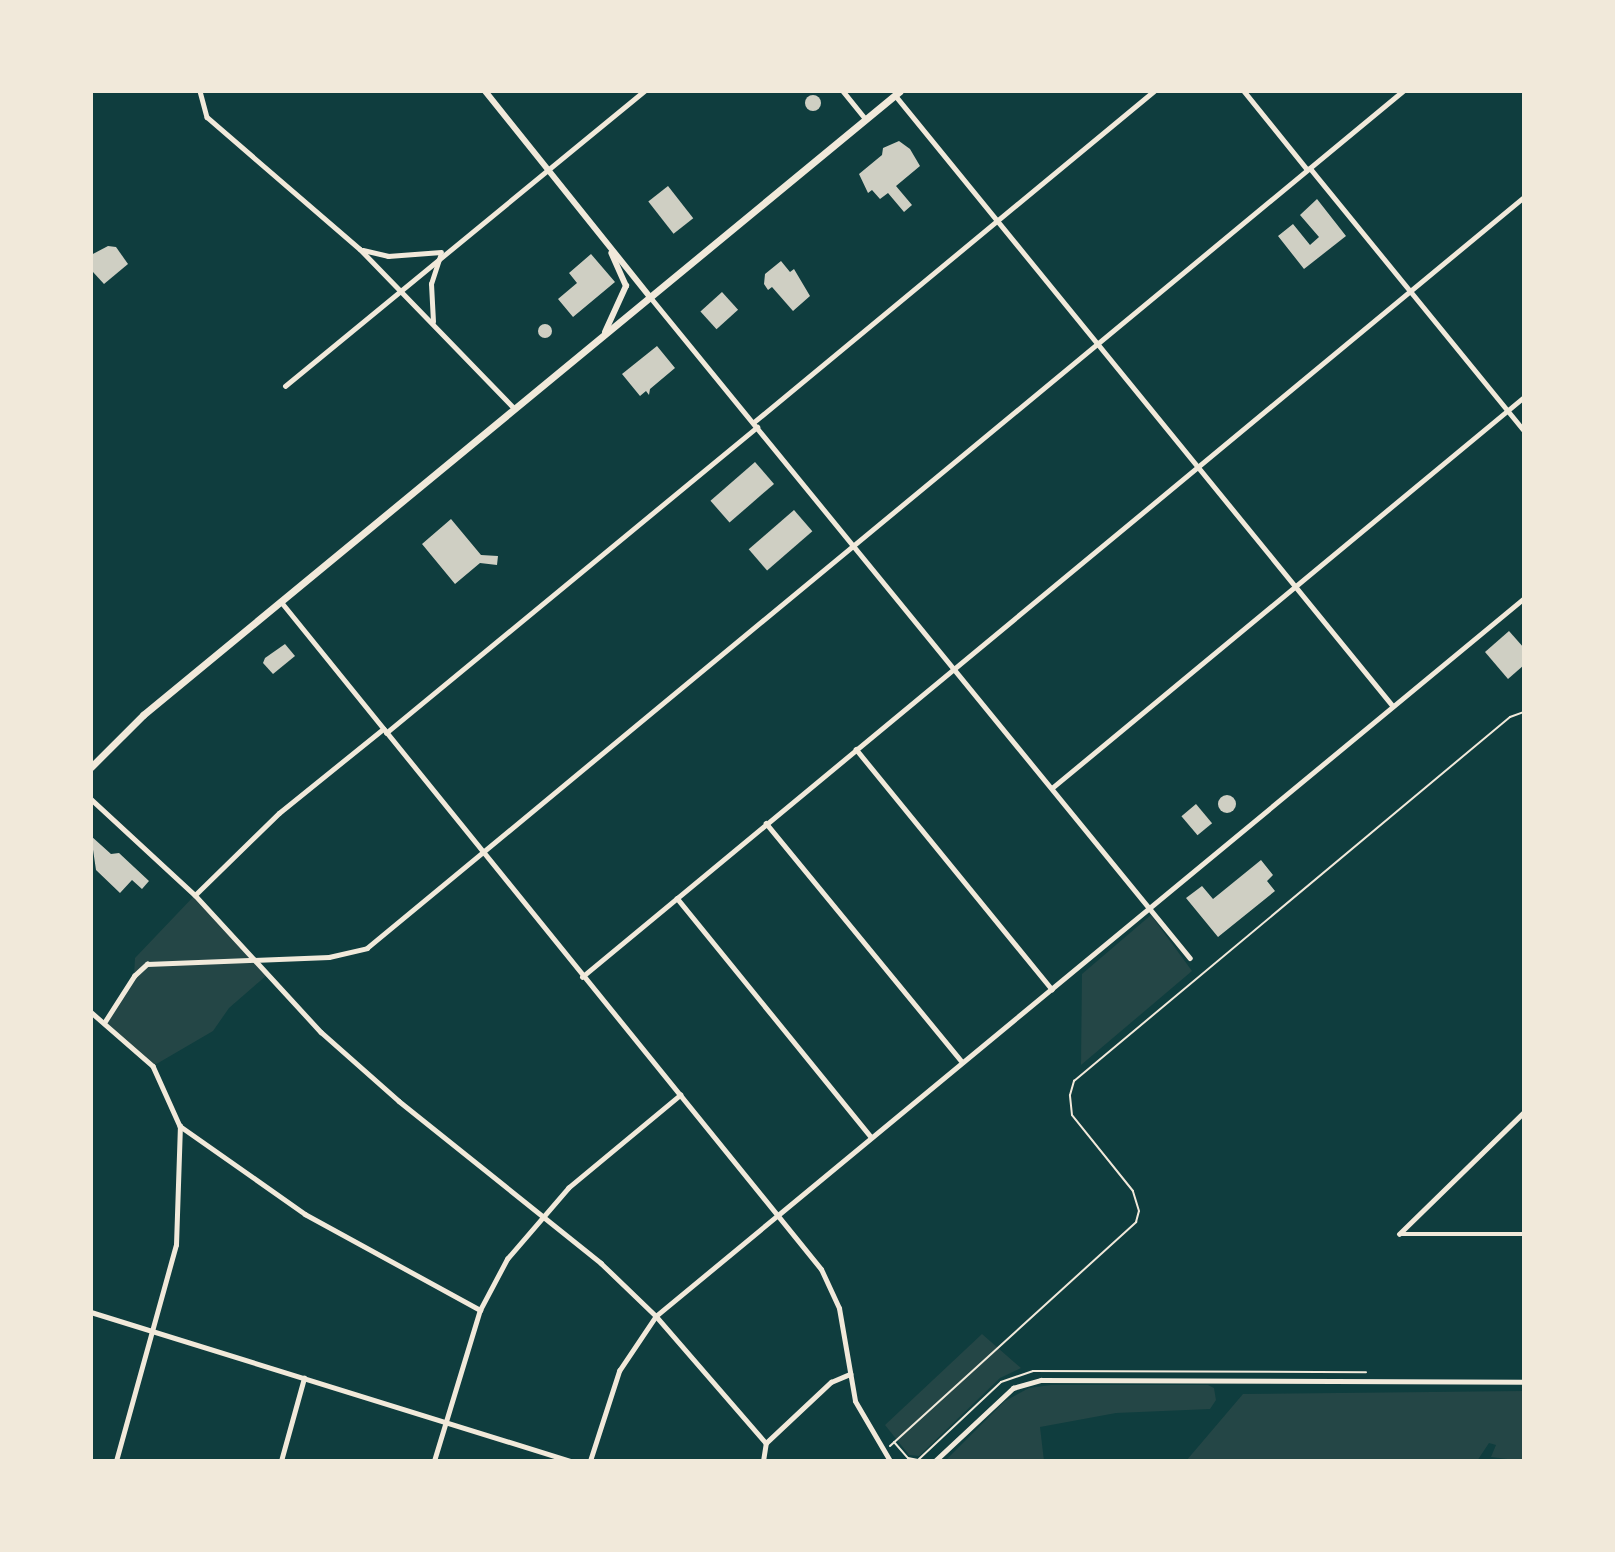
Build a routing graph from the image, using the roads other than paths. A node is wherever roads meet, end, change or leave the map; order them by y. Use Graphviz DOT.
graph roads {
  1 [pos="200,91"];
  2 [pos="485,91"];
  3 [pos="644,91"];
  4 [pos="843,91"];
  5 [pos="1154,91"];
  6 [pos="1244,91"];
  7 [pos="1403,91"];
  8 [pos="898,93"];
  9 [pos="866,119"];
  10 [pos="1308,168"];
  11 [pos="548,170"];
  12 [pos="1524,197"];
  13 [pos="997,220"];
  14 [pos="604,239"];
  15 [pos="360,249"];
  16 [pos="442,252"];
  17 [pos="400,289"];
  18 [pos="1411,290"];
  19 [pos="651,298"];
  20 [pos="433,323"];
  21 [pos="602,339"];
  22 [pos="1098,344"];
  23 [pos="285,386"];
  24 [pos="1524,397"];
  25 [pos="514,408"];
  26 [pos="1508,410"];
  27 [pos="755,424"];
  28 [pos="1524,430"];
  29 [pos="1198,467"];
  30 [pos="855,544"];
  31 [pos="1295,585"];
  32 [pos="1524,598"];
  33 [pos="281,602"];
  34 [pos="953,668"];
  35 [pos="1393,706"];
  36 [pos="384,731"];
  37 [pos="856,749"];
  38 [pos="91,767"];
  39 [pos="1052,788"];
  40 [pos="91,799"];
  41 [pos="766,823"];
  42 [pos="483,851"];
  43 [pos="195,895"];
  44 [pos="677,898"];
  45 [pos="1149,908"];
  46 [pos="1190,958"];
  47 [pos="253,959"];
  48 [pos="582,977"];
  49 [pos="1052,989"];
  50 [pos="91,1012"];
  51 [pos="104,1023"];
  52 [pos="962,1062"];
  53 [pos="680,1095"];
  54 [pos="1524,1112"];
  55 [pos="180,1126"];
  56 [pos="871,1137"];
  57 [pos="542,1214"];
  58 [pos="778,1216"];
  59 [pos="1524,1234"];
  60 [pos="480,1310"];
  61 [pos="91,1312"];
  62 [pos="656,1315"];
  63 [pos="152,1332"];
  64 [pos="850,1374"];
  65 [pos="304,1378"];
  66 [pos="1524,1381"];
  67 [pos="445,1422"];
  68 [pos="766,1443"];
  69 [pos="116,1461"];
  70 [pos="281,1461"];
  71 [pos="434,1461"];
  72 [pos="571,1461"];
  73 [pos="590,1461"];
  74 [pos="763,1461"];
  75 [pos="890,1461"];
  76 [pos="935,1461"];
  1 -- 15 [label="street"];
  2 -- 11 [label="main road"];
  3 -- 11 [label="street"];
  4 -- 9 [label="street"];
  5 -- 13 [label="street"];
  6 -- 10 [label="street"];
  7 -- 10 [label="street"];
  8 -- 9 [label="main road"];
  8 -- 13 [label="street"];
  9 -- 19 [label="main road"];
  10 -- 18 [label="street"];
  10 -- 22 [label="street"];
  11 -- 14 [label="main road"];
  11 -- 16 [label="street"];
  12 -- 18 [label="street"];
  13 -- 22 [label="street"];
  13 -- 27 [label="street"];
  14 -- 19 [label="main road"];
  14 -- 21 [label="main road"];
  15 -- 16 [label="street"];
  15 -- 17 [label="street"];
  16 -- 17 [label="street"];
  16 -- 20 [label="street"];
  17 -- 20 [label="street"];
  17 -- 23 [label="street"];
  18 -- 26 [label="street"];
  18 -- 29 [label="street"];
  19 -- 21 [label="main road"];
  19 -- 27 [label="street"];
  20 -- 25 [label="street"];
  21 -- 25 [label="main road"];
  22 -- 29 [label="street"];
  22 -- 30 [label="street"];
  24 -- 26 [label="street"];
  25 -- 33 [label="main road"];
  26 -- 28 [label="street"];
  26 -- 31 [label="street"];
  27 -- 30 [label="street"];
  27 -- 36 [label="street"];
  29 -- 31 [label="street"];
  29 -- 34 [label="street"];
  30 -- 34 [label="street"];
  30 -- 42 [label="street"];
  31 -- 35 [label="street"];
  31 -- 39 [label="street"];
  32 -- 35 [label="street"];
  33 -- 36 [label="street"];
  33 -- 38 [label="main road"];
  34 -- 37 [label="street"];
  34 -- 39 [label="street"];
  35 -- 45 [label="street"];
  36 -- 42 [label="street"];
  36 -- 43 [label="street"];
  37 -- 41 [label="street"];
  37 -- 49 [label="street"];
  39 -- 45 [label="street"];
  40 -- 43 [label="street"];
  41 -- 44 [label="street"];
  41 -- 52 [label="street"];
  42 -- 47 [label="street"];
  42 -- 48 [label="street"];
  43 -- 47 [label="street"];
  44 -- 48 [label="street"];
  44 -- 56 [label="street"];
  45 -- 46 [label="street"];
  45 -- 49 [label="street"];
  47 -- 51 [label="street"];
  47 -- 57 [label="street"];
  48 -- 53 [label="street"];
  49 -- 52 [label="street"];
  50 -- 51 [label="street"];
  51 -- 55 [label="street"];
  52 -- 56 [label="street"];
  53 -- 57 [label="street"];
  53 -- 58 [label="street"];
  54 -- 59 [label="street"];
  55 -- 60 [label="street"];
  55 -- 63 [label="street"];
  56 -- 58 [label="street"];
  57 -- 60 [label="street"];
  57 -- 62 [label="street"];
  58 -- 62 [label="street"];
  58 -- 64 [label="street"];
  60 -- 67 [label="street"];
  61 -- 63 [label="street"];
  62 -- 68 [label="street"];
  62 -- 73 [label="street"];
  63 -- 65 [label="street"];
  63 -- 69 [label="street"];
  64 -- 68 [label="street"];
  64 -- 75 [label="street"];
  65 -- 67 [label="street"];
  65 -- 70 [label="street"];
  66 -- 76 [label="street"];
  67 -- 71 [label="street"];
  67 -- 72 [label="street"];
  68 -- 74 [label="street"];
}
